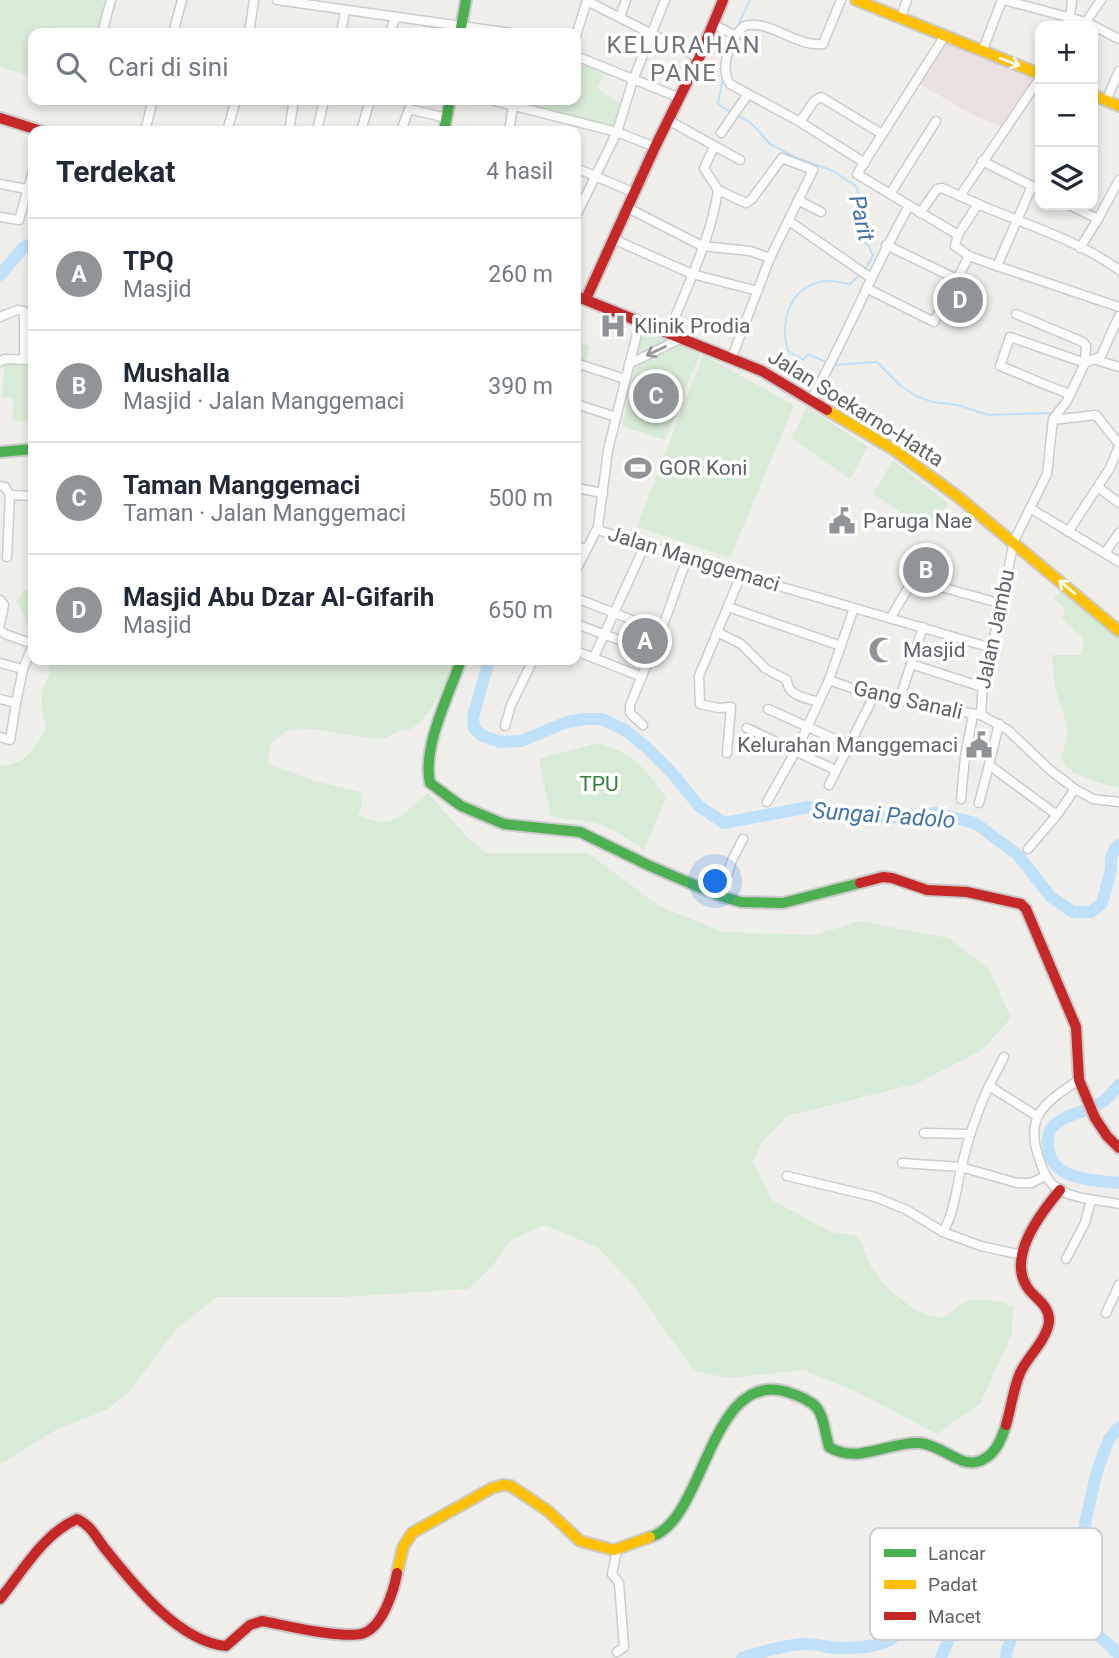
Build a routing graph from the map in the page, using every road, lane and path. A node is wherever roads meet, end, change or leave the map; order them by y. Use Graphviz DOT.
graph roads {
  1 [pos="111,0"];
  2 [pos="182,0"];
  3 [pos="254,0"];
  4 [pos="277,0"];
  5 [pos="466,0"];
  6 [pos="626,0"];
  7 [pos="665,0"];
  8 [pos="723,0"];
  9 [pos="841,0"];
  10 [pos="856,0"];
  11 [pos="907,0"];
  12 [pos="1003,0"];
  13 [pos="1072,0"];
  14 [pos="1101,0"];
  15 [pos="587,1"];
  16 [pos="312,2"];
  17 [pos="345,11"];
  18 [pos="395,18"];
  19 [pos="620,18"];
  20 [pos="900,19"];
  21 [pos="1066,21"];
  22 [pos="1069,21"];
  23 [pos="1087,21"];
  24 [pos="713,24"];
  25 [pos="103,28"];
  26 [pos="174,28"];
  27 [pos="250,28"];
  28 [pos="342,28"];
  29 [pos="392,28"];
  30 [pos="445,28"];
  31 [pos="461,28"];
  32 [pos="579,28"];
  33 [pos="1098,28"];
  34 [pos="651,33"];
  35 [pos="734,35"];
  36 [pos="944,37"];
  37 [pos="1119,39"];
  38 [pos="982,52"];
  39 [pos="581,58"];
  40 [pos="699,58"];
  41 [pos="1119,71"];
  42 [pos="1035,74"];
  43 [pos="633,80"];
  44 [pos="1035,83"];
  45 [pos="748,94"];
  46 [pos="1098,97"];
  47 [pos="680,98"];
  48 [pos="1106,101"];
  49 [pos="152,105"];
  50 [pos="235,105"];
  51 [pos="293,105"];
  52 [pos="323,105"];
  53 [pos="369,105"];
  54 [pos="449,105"];
  55 [pos="513,105"];
  56 [pos="520,105"];
  57 [pos="1119,106"];
  58 [pos="0,118"];
  59 [pos="446,118"];
  60 [pos="668,120"];
  61 [pos="936,121"];
  62 [pos="800,122"];
  63 [pos="146,126"];
  64 [pos="230,126"];
  65 [pos="290,126"];
  66 [pos="318,126"];
  67 [pos="362,126"];
  68 [pos="403,126"];
  69 [pos="445,126"];
  70 [pos="510,126"];
  71 [pos="28,127"];
  72 [pos="617,132"];
  73 [pos="721,133"];
  74 [pos="882,134"];
  75 [pos="714,146"];
  76 [pos="655,147"];
  77 [pos="740,160"];
  78 [pos="982,161"];
  79 [pos="864,163"];
  80 [pos="581,170"];
  81 [pos="597,177"];
  82 [pos="1119,180"];
  83 [pos="0,184"];
  84 [pos="1035,188"];
  85 [pos="28,189"];
  86 [pos="718,190"];
  87 [pos="1035,190"];
  88 [pos="635,192"];
  89 [pos="890,194"];
  90 [pos="960,196"];
  91 [pos="28,198"];
  92 [pos="798,200"];
  93 [pos="978,204"];
  94 [pos="909,206"];
  95 [pos="581,207"];
  96 [pos="628,208"];
  97 [pos="1079,210"];
  98 [pos="821,212"];
  99 [pos="920,213"];
  100 [pos="0,217"];
  101 [pos="1098,219"];
  102 [pos="1016,220"];
  103 [pos="789,221"];
  104 [pos="958,235"];
  105 [pos="613,239"];
  106 [pos="886,245"];
  107 [pos="702,246"];
  108 [pos="1080,248"];
  109 [pos="969,256"];
  110 [pos="770,258"];
  111 [pos="997,266"];
  112 [pos="1119,270"];
  113 [pos="692,274"];
  114 [pos="866,274"];
  115 [pos="957,279"];
  116 [pos="866,288"];
  117 [pos="758,290"];
  118 [pos="581,297"];
  119 [pos="1119,307"];
  120 [pos="1016,314"];
  121 [pos="1119,316"];
  122 [pos="0,317"];
  123 [pos="640,322"];
  124 [pos="669,332"];
  125 [pos="683,338"];
  126 [pos="732,357"];
  127 [pos="28,359"];
  128 [pos="1096,360"];
  129 [pos="0,362"];
  130 [pos="1085,363"];
  131 [pos="629,364"];
  132 [pos="581,365"];
  133 [pos="1119,367"];
  134 [pos="625,379"];
  135 [pos="1070,394"];
  136 [pos="812,398"];
  137 [pos="581,406"];
  138 [pos="616,417"];
  139 [pos="1054,417"];
  140 [pos="1119,446"];
  141 [pos="28,449"];
  142 [pos="0,452"];
  143 [pos="0,486"];
  144 [pos="1098,487"];
  145 [pos="581,489"];
  146 [pos="603,492"];
  147 [pos="10,495"];
  148 [pos="28,496"];
  149 [pos="1119,503"];
  150 [pos="1030,508"];
  151 [pos="598,527"];
  152 [pos="1068,532"];
  153 [pos="1119,533"];
  154 [pos="1014,541"];
  155 [pos="645,545"];
  156 [pos="581,548"];
  157 [pos="586,549"];
  158 [pos="1105,553"];
  159 [pos="7,556"];
  160 [pos="687,558"];
  161 [pos="581,560"];
  162 [pos="1119,562"];
  163 [pos="741,575"];
  164 [pos="0,600"];
  165 [pos="581,600"];
  166 [pos="1002,604"];
  167 [pos="728,607"];
  168 [pos="854,608"];
  169 [pos="612,612"];
  170 [pos="891,617"];
  171 [pos="632,620"];
  172 [pos="0,624"];
  173 [pos="581,626"];
  174 [pos="923,627"];
  175 [pos="0,631"];
  176 [pos="1119,631"];
  177 [pos="717,632"];
  178 [pos="603,634"];
  179 [pos="28,642"];
  180 [pos="841,646"];
  181 [pos="992,648"];
  182 [pos="581,652"];
  183 [pos="652,652"];
  184 [pos="28,656"];
  185 [pos="594,657"];
  186 [pos="0,663"];
  187 [pos="911,664"];
  188 [pos="459,665"];
  189 [pos="531,665"];
  190 [pos="23,669"];
  191 [pos="642,677"];
  192 [pos="829,680"];
  193 [pos="982,687"];
  194 [pos="874,696"];
  195 [pos="0,699"];
  196 [pos="899,701"];
  197 [pos="819,702"];
  198 [pos="16,703"];
  199 [pos="768,709"];
  200 [pos="977,715"];
  201 [pos="999,724"];
  202 [pos="643,725"];
  203 [pos="808,725"];
  204 [pos="505,726"];
  205 [pos="747,728"];
  206 [pos="0,737"];
  207 [pos="848,745"];
  208 [pos="796,750"];
  209 [pos="727,753"];
  210 [pos="989,765"];
  211 [pos="835,770"];
  212 [pos="828,785"];
  213 [pos="1075,789"];
  214 [pos="961,799"];
  215 [pos="767,802"];
  216 [pos="1119,802"];
  217 [pos="979,803"];
  218 [pos="1058,815"];
  219 [pos="743,839"];
  220 [pos="1028,849"];
  221 [pos="720,895"];
  222 [pos="1004,1057"];
  223 [pos="1081,1085"];
  224 [pos="989,1086"];
  225 [pos="1037,1116"];
  226 [pos="925,1133"];
  227 [pos="970,1134"];
  228 [pos="1119,1148"];
  229 [pos="902,1163"];
  230 [pos="961,1167"];
  231 [pos="787,1176"];
  232 [pos="1045,1176"];
  233 [pos="1060,1190"];
  234 [pos="1091,1200"];
  235 [pos="1119,1204"];
  236 [pos="943,1232"];
  237 [pos="1021,1255"];
  238 [pos="1066,1259"];
  239 [pos="1119,1285"];
  240 [pos="1106,1313"];
  241 [pos="617,1550"];
  242 [pos="0,1600"];
  243 [pos="617,1653"];
  1 -- 25 [label="street"];
  2 -- 26 [label="street"];
  3 -- 27 [label="street"];
  4 -- 16 [label="street"];
  5 -- 31 [label="main road"];
  6 -- 19 [label="street"];
  7 -- 34 [label="street"];
  8 -- 24 [label="main road"];
  9 -- 35 [label="street"];
  10 -- 20 [label="main road"];
  11 -- 20 [label="street"];
  12 -- 21 [label="street"];
  12 -- 38 [label="street"];
  13 -- 22 [label="street"];
  14 -- 23 [label="street"];
  15 -- 19 [label="street"];
  15 -- 32 [label="street"];
  16 -- 17 [label="street"];
  17 -- 18 [label="street"];
  17 -- 28 [label="street"];
  18 -- 29 [label="street"];
  18 -- 30 [label="street"];
  19 -- 34 [label="street"];
  20 -- 36 [label="main road"];
  24 -- 35 [label="street"];
  24 -- 40 [label="main road"];
  33 -- 37 [label="street"];
  34 -- 40 [label="street"];
  34 -- 43 [label="street"];
  35 -- 45 [label="street"];
  36 -- 38 [label="main road"];
  36 -- 74 [label="street"];
  38 -- 42 [label="main road, one-way"];
  39 -- 43 [label="street"];
  40 -- 47 [label="main road"];
  41 -- 48 [label="street"];
  43 -- 47 [label="street"];
  43 -- 72 [label="street"];
  44 -- 78 [label="street"];
  45 -- 62 [label="street"];
  45 -- 73 [label="street"];
  46 -- 48 [label="main road"];
  47 -- 60 [label="main road"];
  48 -- 57 [label="main road"];
  49 -- 63 [label="street"];
  50 -- 64 [label="street"];
  51 -- 65 [label="street"];
  52 -- 66 [label="street"];
  53 -- 67 [label="street"];
  54 -- 59 [label="main road"];
  55 -- 70 [label="street"];
  56 -- 72 [label="street"];
  58 -- 71 [label="main road"];
  59 -- 68 [label="street"];
  59 -- 69 [label="main road"];
  60 -- 75 [label="street"];
  60 -- 76 [label="main road"];
  61 -- 89 [label="street"];
  62 -- 74 [label="street"];
  62 -- 79 [label="street"];
  72 -- 76 [label="street"];
  72 -- 81 [label="street"];
  74 -- 79 [label="street"];
  75 -- 77 [label="street"];
  75 -- 86 [label="street"];
  76 -- 88 [label="main road"];
  78 -- 84 [label="street"];
  78 -- 90 [label="street"];
  79 -- 89 [label="street"];
  80 -- 81 [label="street"];
  81 -- 88 [label="street"];
  81 -- 95 [label="street"];
  82 -- 101 [label="street"];
  83 -- 85 [label="street"];
  86 -- 92 [label="street"];
  86 -- 107 [label="street"];
  87 -- 102 [label="street"];
  88 -- 96 [label="main road"];
  89 -- 94 [label="street"];
  90 -- 93 [label="street"];
  90 -- 99 [label="street"];
  91 -- 100 [label="street"];
  92 -- 98 [label="street"];
  92 -- 103 [label="street"];
  93 -- 102 [label="street"];
  93 -- 104 [label="street"];
  94 -- 99 [label="street"];
  94 -- 106 [label="street"];
  96 -- 105 [label="main road"];
  96 -- 107 [label="street"];
  97 -- 101 [label="street"];
  99 -- 104 [label="street"];
  101 -- 108 [label="street"];
  102 -- 108 [label="street"];
  102 -- 111 [label="street"];
  103 -- 110 [label="street"];
  103 -- 114 [label="street"];
  104 -- 109 [label="street"];
  105 -- 113 [label="street"];
  105 -- 118 [label="main road"];
  106 -- 114 [label="street"];
  106 -- 115 [label="street"];
  107 -- 110 [label="street"];
  107 -- 113 [label="street"];
  108 -- 112 [label="street"];
  109 -- 111 [label="street"];
  109 -- 115 [label="street"];
  110 -- 117 [label="street"];
  111 -- 119 [label="street"];
  113 -- 117 [label="street"];
  113 -- 124 [label="street"];
  114 -- 116 [label="street"];
  115 -- 116 [label="street"];
  116 -- 136 [label="street"];
  117 -- 126 [label="street"];
  118 -- 123 [label="main road, Jalan Soekarno-Hatta"];
  120 -- 130 [label="street"];
  121 -- 128 [label="street"];
  122 -- 127 [label="street"];
  123 -- 124 [label="main road, Jalan Soekarno-Hatta"];
  123 -- 131 [label="street, Jalan Manggemaci"];
  124 -- 125 [label="main road, Jalan Soekarno-Hatta"];
  125 -- 126 [label="main road, Jalan Soekarno-Hatta"];
  125 -- 131 [label="street, one-way"];
  126 -- 136 [label="main road, Jalan Soekarno-Hatta"];
  127 -- 129 [label="street"];
  128 -- 130 [label="street"];
  128 -- 133 [label="street"];
  130 -- 135 [label="street"];
  130 -- 135 [label="street"];
  131 -- 134 [label="street, Jalan Manggemaci"];
  132 -- 134 [label="street"];
  134 -- 138 [label="street, Jalan Manggemaci"];
  135 -- 139 [label="street"];
  136 -- 154 [label="main road, Jalan Soekarno-Hatta"];
  137 -- 138 [label="street"];
  138 -- 146 [label="street, Jalan Manggemaci"];
  139 -- 140 [label="street"];
  139 -- 150 [label="street, Jalan Jambu"];
  140 -- 144 [label="street"];
  141 -- 142 [label="main road"];
  143 -- 147 [label="street"];
  144 -- 149 [label="street"];
  144 -- 152 [label="street"];
  145 -- 146 [label="street"];
  146 -- 151 [label="street, Jalan Manggemaci"];
  147 -- 148 [label="street"];
  147 -- 159 [label="street"];
  150 -- 152 [label="street"];
  150 -- 154 [label="street, Jalan Jambu"];
  151 -- 155 [label="street, Jalan Manggemaci"];
  151 -- 157 [label="street"];
  152 -- 158 [label="street"];
  153 -- 158 [label="street"];
  154 -- 166 [label="street, Jalan Jambu"];
  176 -- 154 [label="main road, Jalan Soekarno-Hatta, one-way"];
  155 -- 160 [label="street, Jalan Manggemaci"];
  155 -- 169 [label="street"];
  156 -- 157 [label="street"];
  157 -- 161 [label="street"];
  158 -- 162 [label="street"];
  160 -- 163 [label="street, Jalan Manggemaci"];
  160 -- 183 [label="street"];
  163 -- 167 [label="street"];
  163 -- 168 [label="street, Jalan Manggemaci"];
  164 -- 172 [label="street"];
  165 -- 169 [label="street"];
  166 -- 170 [label="street"];
  166 -- 181 [label="street, Jalan Jambu"];
  167 -- 177 [label="street"];
  167 -- 180 [label="street"];
  168 -- 170 [label="street, Jalan Manggemaci"];
  168 -- 180 [label="street, Gang Sanali"];
  169 -- 171 [label="street"];
  169 -- 178 [label="street"];
  170 -- 174 [label="street, Jalan Manggemaci"];
  173 -- 178 [label="street"];
  174 -- 181 [label="street, Jalan Manggemaci"];
  174 -- 187 [label="street"];
  175 -- 179 [label="street"];
  177 -- 197 [label="street"];
  177 -- 209 [label="street"];
  178 -- 183 [label="street"];
  178 -- 185 [label="street"];
  180 -- 192 [label="street, Gang Sanali"];
  181 -- 193 [label="street, Jalan Jambu"];
  182 -- 185 [label="street"];
  183 -- 191 [label="street"];
  184 -- 190 [label="street"];
  185 -- 191 [label="street"];
  186 -- 190 [label="street"];
  187 -- 193 [label="street"];
  187 -- 196 [label="street"];
  188 -- 221 [label="main road"];
  189 -- 204 [label="street"];
  190 -- 198 [label="street"];
  191 -- 202 [label="street"];
  192 -- 194 [label="street, Gang Sanali"];
  192 -- 197 [label="street"];
  193 -- 200 [label="street, Jalan Jambu"];
  194 -- 196 [label="street, Gang Sanali"];
  194 -- 207 [label="street"];
  195 -- 198 [label="street"];
  196 -- 200 [label="street, Gang Sanali"];
  197 -- 203 [label="street"];
  198 -- 206 [label="street"];
  199 -- 203 [label="street"];
  200 -- 201 [label="street, Jalan Jambu"];
  200 -- 214 [label="street"];
  201 -- 210 [label="street"];
  201 -- 213 [label="street, Jalan Jambu"];
  203 -- 207 [label="street"];
  203 -- 208 [label="street"];
  205 -- 208 [label="street"];
  207 -- 211 [label="street"];
  208 -- 211 [label="street"];
  208 -- 215 [label="street"];
  210 -- 217 [label="street"];
  210 -- 218 [label="street"];
  211 -- 212 [label="street"];
  213 -- 216 [label="street, Jalan Jambu"];
  213 -- 218 [label="street"];
  218 -- 220 [label="street"];
  219 -- 221 [label="street"];
  221 -- 223 [label="main road"];
  222 -- 224 [label="street"];
  223 -- 225 [label="street"];
  223 -- 228 [label="main road"];
  224 -- 225 [label="street"];
  224 -- 227 [label="street"];
  225 -- 232 [label="street"];
  226 -- 227 [label="street"];
  227 -- 230 [label="street"];
  229 -- 230 [label="street"];
  230 -- 232 [label="street"];
  230 -- 236 [label="street"];
  231 -- 236 [label="street"];
  232 -- 233 [label="street"];
  233 -- 234 [label="street"];
  233 -- 237 [label="main road"];
  234 -- 235 [label="street"];
  234 -- 238 [label="street"];
  236 -- 237 [label="street"];
  237 -- 241 [label="main road"];
  239 -- 240 [label="street"];
  241 -- 242 [label="main road"];
  241 -- 243 [label="street"];
}
